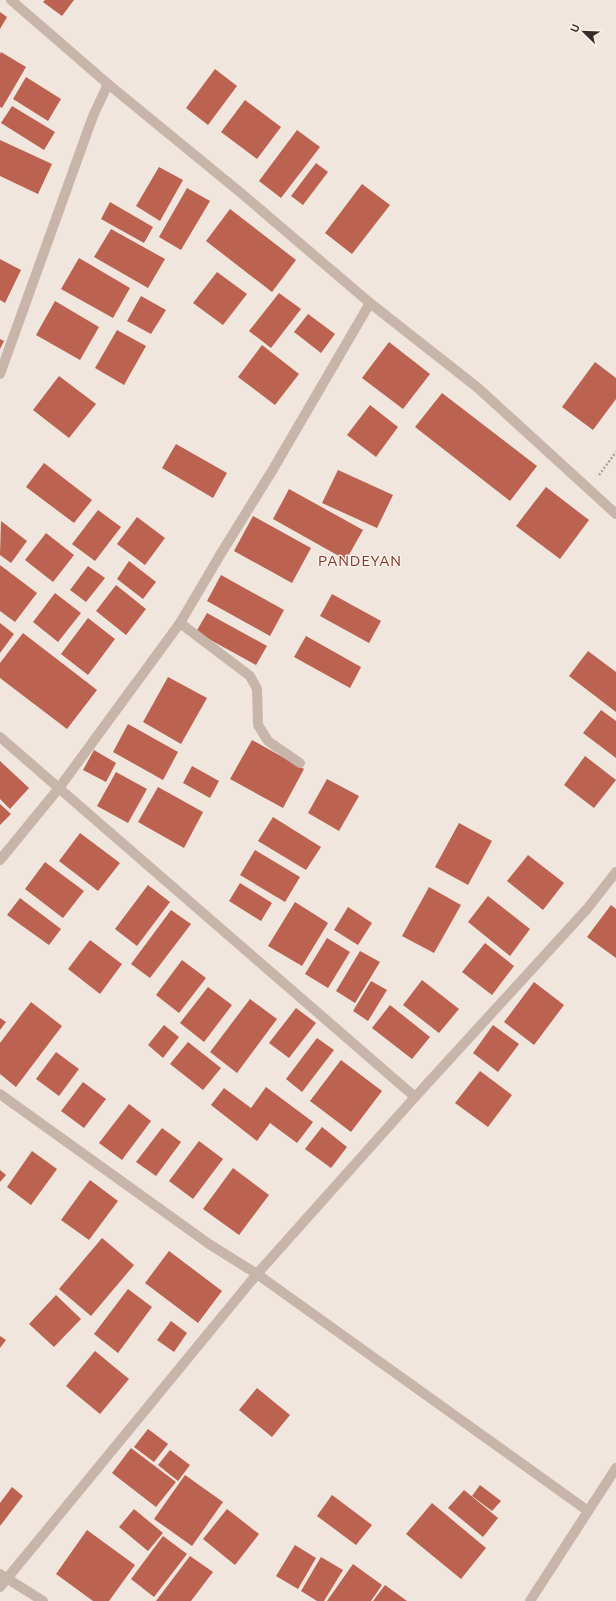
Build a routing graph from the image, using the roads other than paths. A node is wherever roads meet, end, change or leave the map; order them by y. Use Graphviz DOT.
graph roads {
  1 [pos="11,0"];
  2 [pos="108,84"];
  3 [pos="370,303"];
  4 [pos="0,374"];
  5 [pos="616,514"];
  6 [pos="180,623"];
  7 [pos="0,737"];
  8 [pos="300,763"];
  9 [pos="59,788"];
  10 [pos="0,860"];
  11 [pos="616,872"];
  12 [pos="0,1094"];
  13 [pos="415,1097"];
  14 [pos="258,1274"];
  15 [pos="616,1468"];
  16 [pos="588,1511"];
  17 [pos="3,1576"];
  18 [pos="0,1587"];
  19 [pos="43,1601"];
  20 [pos="530,1601"];
  1 -- 2 [label="street"];
  2 -- 3 [label="street"];
  2 -- 4 [label="street"];
  3 -- 5 [label="street"];
  3 -- 6 [label="street"];
  6 -- 8 [label="street"];
  6 -- 9 [label="street"];
  7 -- 9 [label="street"];
  9 -- 10 [label="street"];
  9 -- 13 [label="street"];
  11 -- 13 [label="street"];
  12 -- 14 [label="street"];
  13 -- 14 [label="street"];
  14 -- 16 [label="street"];
  14 -- 17 [label="street"];
  15 -- 16 [label="street"];
  16 -- 20 [label="street"];
  17 -- 18 [label="street"];
  17 -- 19 [label="street"];
}
